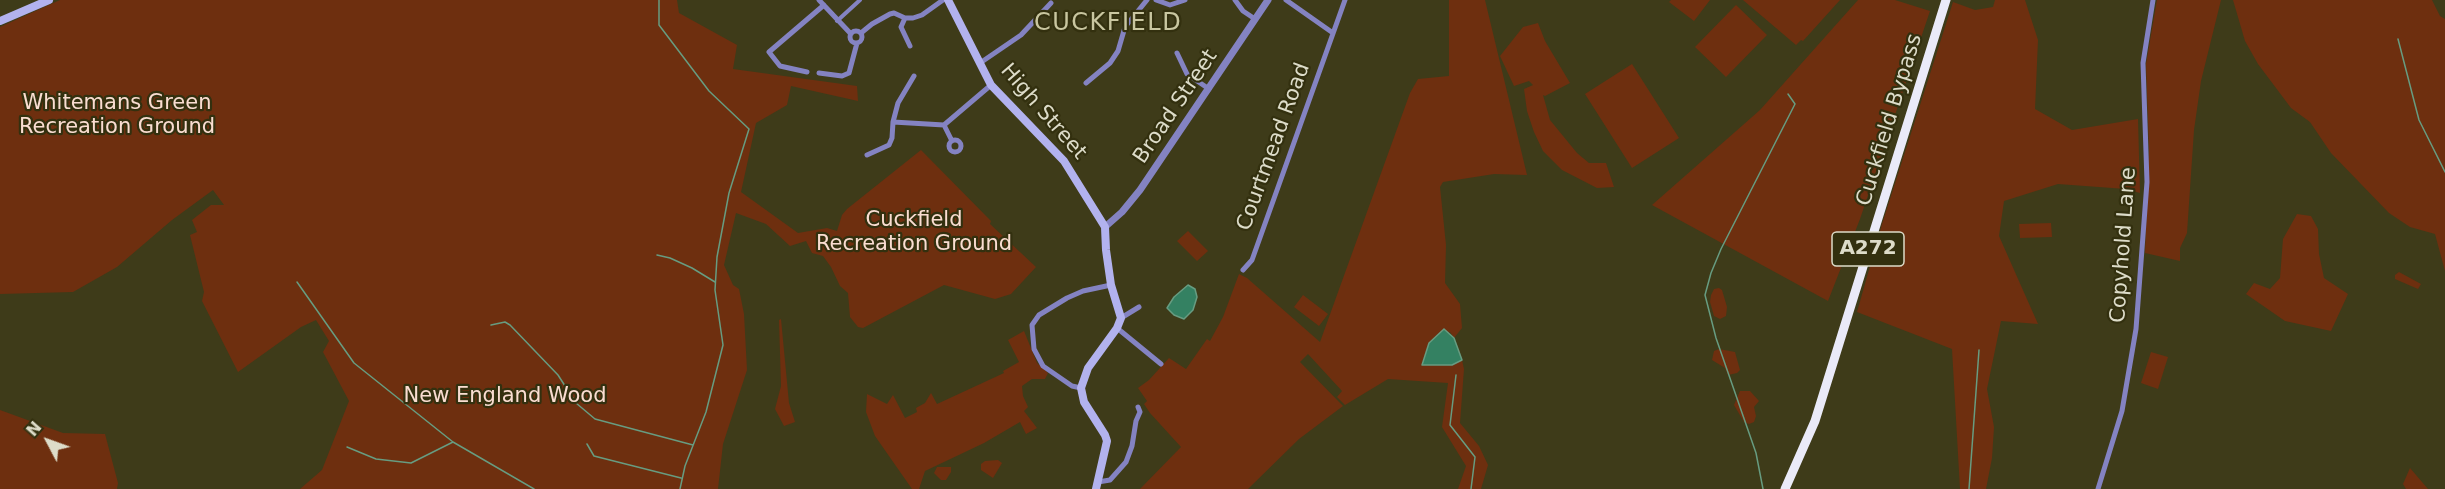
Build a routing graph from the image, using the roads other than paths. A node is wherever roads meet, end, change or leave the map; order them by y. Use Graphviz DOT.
graph roads {
  1 [pos="49,0"];
  2 [pos="860,0"];
  3 [pos="943,0"];
  4 [pos="948,0"];
  5 [pos="1147,0"];
  6 [pos="1156,0"];
  7 [pos="1185,0"];
  8 [pos="1235,0"];
  9 [pos="1268,0"];
  10 [pos="1286,0"];
  11 [pos="1345,0"];
  12 [pos="1946,0"];
  13 [pos="2153,0"];
  14 [pos="822,3"];
  15 [pos="1051,3"];
  16 [pos="905,18"];
  17 [pos="1255,19"];
  18 [pos="0,21"];
  19 [pos="837,21"];
  20 [pos="861,33"];
  21 [pos="1333,33"];
  22 [pos="850,34"];
  23 [pos="857,43"];
  24 [pos="910,46"];
  25 [pos="1177,53"];
  26 [pos="980,63"];
  27 [pos="807,72"];
  28 [pos="819,74"];
  29 [pos="914,76"];
  30 [pos="1086,83"];
  31 [pos="991,85"];
  32 [pos="1209,88"];
  33 [pos="893,122"];
  34 [pos="944,125"];
  35 [pos="952,141"];
  36 [pos="867,155"];
  37 [pos="1105,227"];
  38 [pos="1243,270"];
  39 [pos="1111,285"];
  40 [pos="1139,307"];
  41 [pos="1121,318"];
  42 [pos="1117,328"];
  43 [pos="1161,364"];
  44 [pos="1081,388"];
  45 [pos="1138,407"];
  46 [pos="1097,486"];
  47 [pos="1785,489"];
  48 [pos="2098,489"];
  1 -- 18 [label="main road"];
  2 -- 19 [label="street"];
  3 -- 16 [label="street"];
  4 -- 26 [label="main road, High Street"];
  5 -- 30 [label="street"];
  6 -- 7 [label="street"];
  8 -- 17 [label="street"];
  9 -- 17 [label="street, Broad Street"];
  10 -- 21 [label="street"];
  11 -- 21 [label="street, Courtmead Road"];
  12 -- 47 [label="highway, Cuckfield Bypass / A272"];
  13 -- 48 [label="street, Copyhold Lane"];
  14 -- 19 [label="street"];
  14 -- 27 [label="street"];
  15 -- 26 [label="street"];
  16 -- 20 [label="street"];
  16 -- 24 [label="street"];
  17 -- 32 [label="street, Broad Street"];
  19 -- 22 [label="street"];
  20 -- 22 [label="street"];
  20 -- 23 [label="street"];
  21 -- 38 [label="street, Courtmead Road"];
  22 -- 23 [label="street"];
  23 -- 28 [label="street"];
  25 -- 32 [label="street"];
  26 -- 31 [label="main road, High Street"];
  29 -- 33 [label="street"];
  31 -- 34 [label="street"];
  31 -- 37 [label="main road, High Street"];
  32 -- 37 [label="street, Broad Street"];
  33 -- 34 [label="street"];
  33 -- 36 [label="street"];
  34 -- 35 [label="street"];
  37 -- 39 [label="main road, High Street"];
  39 -- 41 [label="main road, High Street"];
  39 -- 44 [label="street"];
  40 -- 41 [label="street"];
  41 -- 42 [label="main road"];
  42 -- 43 [label="street"];
  42 -- 44 [label="main road"];
  44 -- 46 [label="main road"];
  45 -- 46 [label="street"];
}
